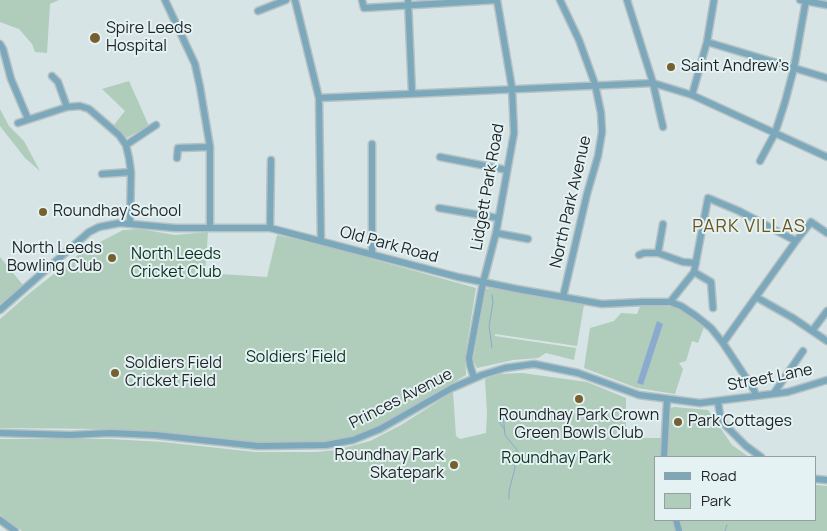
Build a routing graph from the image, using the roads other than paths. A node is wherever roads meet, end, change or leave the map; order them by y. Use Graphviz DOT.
graph roads {
  1 [pos="165,0"];
  2 [pos="286,0"];
  3 [pos="295,0"];
  4 [pos="362,0"];
  5 [pos="497,0"];
  6 [pos="560,0"];
  7 [pos="627,0"];
  8 [pos="714,0"];
  9 [pos="804,0"];
  10 [pos="408,2"];
  11 [pos="827,5"];
  12 [pos="258,11"];
  13 [pos="707,42"];
  14 [pos="0,44"];
  15 [pos="794,68"];
  16 [pos="8,71"];
  17 [pos="1,73"];
  18 [pos="52,76"];
  19 [pos="827,78"];
  20 [pos="653,83"];
  21 [pos="595,84"];
  22 [pos="512,88"];
  23 [pos="412,94"];
  24 [pos="692,95"];
  25 [pos="319,98"];
  26 [pos="67,106"];
  27 [pos="28,119"];
  28 [pos="18,123"];
  29 [pos="156,125"];
  30 [pos="663,127"];
  31 [pos="775,133"];
  32 [pos="126,144"];
  33 [pos="372,144"];
  34 [pos="210,147"];
  35 [pos="440,157"];
  36 [pos="827,157"];
  37 [pos="178,158"];
  38 [pos="271,160"];
  39 [pos="760,161"];
  40 [pos="507,170"];
  41 [pos="131,172"];
  42 [pos="102,174"];
  43 [pos="439,208"];
  44 [pos="498,218"];
  45 [pos="130,224"];
  46 [pos="663,224"];
  47 [pos="210,227"];
  48 [pos="270,228"];
  49 [pos="496,233"];
  50 [pos="827,233"];
  51 [pos="528,239"];
  52 [pos="321,241"];
  53 [pos="796,241"];
  54 [pos="658,253"];
  55 [pos="372,254"];
  56 [pos="639,255"];
  57 [pos="696,264"];
  58 [pos="694,272"];
  59 [pos="484,282"];
  60 [pos="563,297"];
  61 [pos="756,297"];
  62 [pos="670,302"];
  63 [pos="713,308"];
  64 [pos="0,310"];
  65 [pos="827,311"];
  66 [pos="812,331"];
  67 [pos="827,341"];
  68 [pos="723,343"];
  69 [pos="803,352"];
  70 [pos="474,378"];
  71 [pos="827,380"];
  72 [pos="774,394"];
  73 [pos="756,396"];
  74 [pos="667,400"];
  75 [pos="718,402"];
  76 [pos="0,433"];
  77 [pos="664,456"];
  78 [pos="760,456"];
  79 [pos="0,520"];
  80 [pos="14,531"];
  1 -- 34 [label="street"];
  2 -- 12 [label="street"];
  3 -- 25 [label="street"];
  4 -- 10 [label="street"];
  5 -- 10 [label="street"];
  5 -- 22 [label="street, Lidgett Park Road"];
  6 -- 21 [label="street, North Park Avenue"];
  7 -- 20 [label="street"];
  8 -- 13 [label="street"];
  9 -- 11 [label="street"];
  9 -- 15 [label="street"];
  10 -- 23 [label="street"];
  13 -- 15 [label="street"];
  13 -- 24 [label="street"];
  14 -- 16 [label="street"];
  15 -- 19 [label="street"];
  15 -- 31 [label="street"];
  16 -- 17 [label="street"];
  16 -- 27 [label="street"];
  18 -- 26 [label="street"];
  20 -- 21 [label="street"];
  20 -- 24 [label="street"];
  20 -- 30 [label="street"];
  21 -- 22 [label="street"];
  21 -- 60 [label="street, North Park Avenue"];
  22 -- 23 [label="street"];
  22 -- 40 [label="street, Lidgett Park Road"];
  23 -- 25 [label="street"];
  24 -- 31 [label="street"];
  25 -- 52 [label="street"];
  26 -- 27 [label="street"];
  26 -- 32 [label="street"];
  27 -- 28 [label="street"];
  29 -- 32 [label="street"];
  31 -- 36 [label="street"];
  31 -- 39 [label="street"];
  32 -- 41 [label="street"];
  33 -- 55 [label="street"];
  34 -- 37 [label="street"];
  34 -- 47 [label="street"];
  35 -- 40 [label="street"];
  38 -- 48 [label="street"];
  40 -- 44 [label="street, Lidgett Park Road"];
  41 -- 42 [label="street"];
  41 -- 45 [label="street"];
  43 -- 44 [label="street"];
  44 -- 49 [label="street, Lidgett Park Road"];
  45 -- 47 [label="street, Old Park Road"];
  45 -- 64 [label="street, Old Park Road"];
  46 -- 54 [label="street"];
  47 -- 48 [label="street, Old Park Road"];
  48 -- 52 [label="street, Old Park Road"];
  49 -- 51 [label="street"];
  49 -- 59 [label="street, Lidgett Park Road"];
  50 -- 53 [label="street"];
  52 -- 55 [label="street, Old Park Road"];
  53 -- 57 [label="street"];
  53 -- 61 [label="street"];
  54 -- 56 [label="street"];
  54 -- 57 [label="street"];
  55 -- 59 [label="street, Old Park Road"];
  57 -- 58 [label="street"];
  58 -- 62 [label="street"];
  58 -- 63 [label="street"];
  59 -- 60 [label="street, Old Park Road"];
  59 -- 70 [label="street, Lidgett Park Road"];
  60 -- 62 [label="street, Old Park Road"];
  61 -- 66 [label="street"];
  61 -- 68 [label="street"];
  62 -- 68 [label="street, Old Park Road"];
  65 -- 66 [label="street"];
  66 -- 67 [label="street"];
  68 -- 73 [label="street, Old Park Road"];
  69 -- 72 [label="street"];
  70 -- 74 [label="street, Princes Avenue"];
  70 -- 76 [label="street, Princes Avenue"];
  71 -- 72 [label="street, Street Lane"];
  72 -- 73 [label="street, Street Lane"];
  73 -- 75 [label="street, Street Lane"];
  74 -- 75 [label="street, Princes Avenue"];
  74 -- 77 [label="street"];
  75 -- 78 [label="street"];
  79 -- 80 [label="street"];
}
